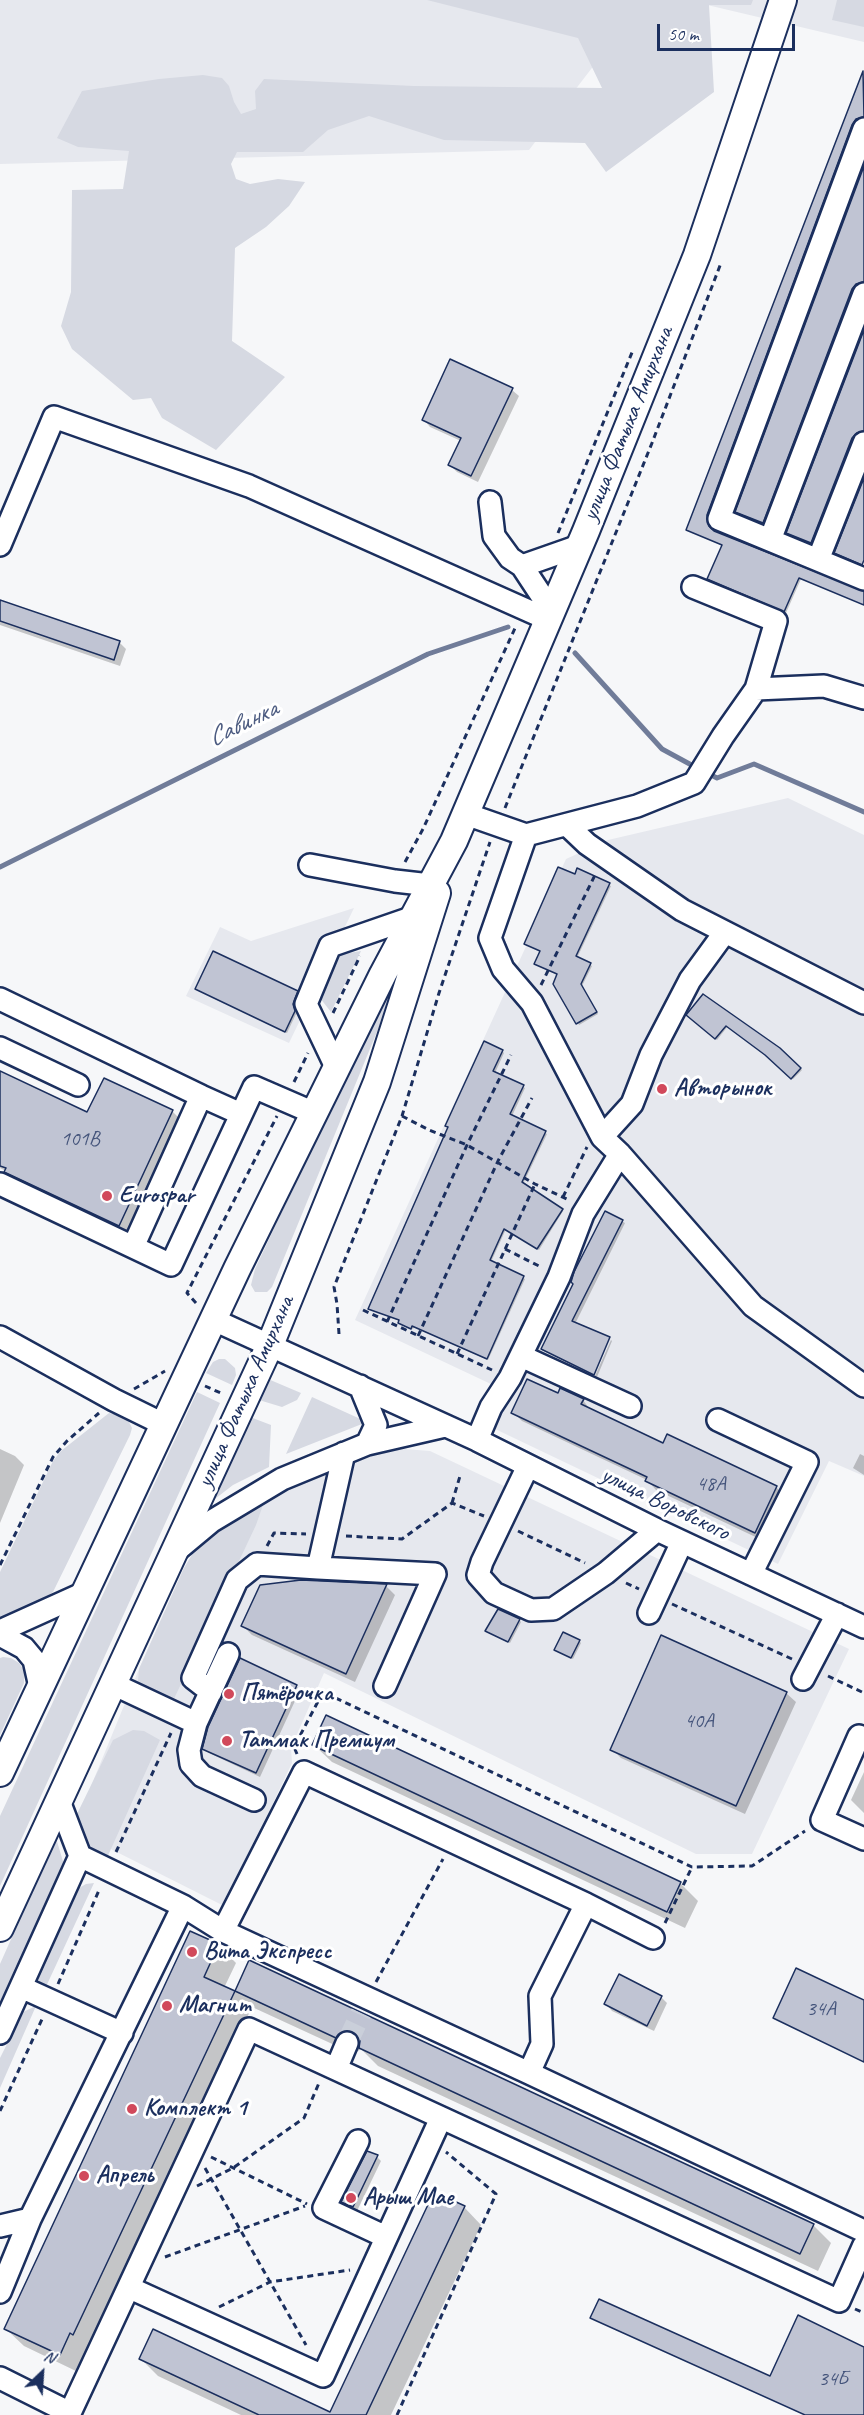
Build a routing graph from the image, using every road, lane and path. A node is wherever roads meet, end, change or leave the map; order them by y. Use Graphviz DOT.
graph roads {
  1 [pos="783,0"];
  2 [pos="864,129"];
  3 [pos="721,263"];
  4 [pos="864,294"];
  5 [pos="864,443"];
  6 [pos="490,502"];
  7 [pos="770,540"];
  8 [pos="0,545"];
  9 [pos="579,546"];
  10 [pos="818,560"];
  11 [pos="522,566"];
  12 [pos="864,579"];
  13 [pos="693,587"];
  14 [pos="549,614"];
  15 [pos="756,689"];
  16 [pos="864,698"];
  17 [pos="466,814"];
  18 [pos="497,825"];
  19 [pos="567,825"];
  20 [pos="526,836"];
  21 [pos="454,841"];
  22 [pos="606,856"];
  23 [pos="310,865"];
  24 [pos="430,885"];
  25 [pos="411,918"];
  26 [pos="725,932"];
  27 [pos="362,954"];
  28 [pos="0,999"];
  29 [pos="532,1003"];
  30 [pos="864,1003"];
  31 [pos="333,1013"];
  32 [pos="313,1044"];
  33 [pos="0,1048"];
  34 [pos="511,1055"];
  35 [pos="336,1067"];
  36 [pos="78,1085"];
  37 [pos="290,1089"];
  38 [pos="201,1096"];
  39 [pos="532,1098"];
  40 [pos="281,1107"];
  41 [pos="314,1113"];
  42 [pos="241,1114"];
  43 [pos="402,1116"];
  44 [pos="599,1132"];
  45 [pos="467,1145"];
  46 [pos="620,1154"];
  47 [pos="498,1161"];
  48 [pos="0,1184"];
  49 [pos="535,1184"];
  50 [pos="563,1197"];
  51 [pos="583,1214"];
  52 [pos="133,1247"];
  53 [pos="505,1249"];
  54 [pos="559,1277"];
  55 [pos="363,1310"];
  56 [pos="205,1312"];
  57 [pos="387,1322"];
  58 [pos="339,1334"];
  59 [pos="418,1336"];
  60 [pos="0,1337"];
  61 [pos="270,1345"];
  62 [pos="457,1354"];
  63 [pos="521,1356"];
  64 [pos="167,1369"];
  65 [pos="510,1378"];
  66 [pos="201,1384"];
  67 [pos="360,1386"];
  68 [pos="864,1386"];
  69 [pos="225,1395"];
  70 [pos="114,1400"];
  71 [pos="630,1406"];
  72 [pos="718,1420"];
  73 [pos="165,1425"];
  74 [pos="445,1426"];
  75 [pos="477,1440"];
  76 [pos="367,1444"];
  77 [pos="344,1453"];
  78 [pos="528,1466"];
  79 [pos="460,1476"];
  80 [pos="453,1503"];
  81 [pos="501,1523"];
  82 [pos="657,1530"];
  83 [pos="327,1535"];
  84 [pos="682,1542"];
  85 [pos="173,1553"];
  86 [pos="257,1564"];
  87 [pos="0,1565"];
  88 [pos="318,1568"];
  89 [pos="606,1573"];
  90 [pos="751,1574"];
  91 [pos="84,1593"];
  92 [pos="653,1605"];
  93 [pos="837,1614"];
  94 [pos="864,1627"];
  95 [pos="0,1633"];
  96 [pos="228,1653"];
  97 [pos="806,1673"];
  98 [pos="113,1684"];
  99 [pos="385,1686"];
  100 [pos="40,1687"];
  101 [pos="211,1692"];
  102 [pos="864,1693"];
  103 [pos="189,1719"];
  104 [pos="864,1738"];
  105 [pos="304,1772"];
  106 [pos="0,1773"];
  107 [pos="254,1800"];
  108 [pos="59,1801"];
  109 [pos="822,1820"];
  110 [pos="864,1839"];
  111 [pos="452,1842"];
  112 [pos="80,1856"];
  113 [pos="692,1868"];
  114 [pos="108,1869"];
  115 [pos="586,1904"];
  116 [pos="183,1906"];
  117 [pos="0,1928"];
  118 [pos="223,1931"];
  119 [pos="653,1938"];
  120 [pos="21,1987"];
  121 [pos="51,2001"];
  122 [pos="364,2005"];
  123 [pos="0,2033"];
  124 [pos="122,2033"];
  125 [pos="347,2043"];
  126 [pos="331,2067"];
  127 [pos="530,2073"];
  128 [pos="0,2111"];
  129 [pos="441,2118"];
  130 [pos="431,2139"];
  131 [pos="358,2141"];
  132 [pos="194,2148"];
  133 [pos="234,2168"];
  134 [pos="212,2179"];
  135 [pos="171,2198"];
  136 [pos="30,2219"];
  137 [pos="0,2226"];
  138 [pos="240,2229"];
  139 [pos="864,2231"];
  140 [pos="386,2237"];
  141 [pos="864,2245"];
  142 [pos="140,2266"];
  143 [pos="373,2267"];
  144 [pos="270,2282"];
  145 [pos="130,2288"];
  146 [pos="0,2292"];
  147 [pos="196,2318"];
  148 [pos="323,2376"];
  149 [pos="0,2378"];
  150 [pos="70,2414"];
  151 [pos="397,2415"];
  1 -- 9 [label="main road, улица Фатыха Амирхана"];
  2 -- 7 [label="street"];
  3 -- 18 [label="path"];
  4 -- 7 [label="street"];
  5 -- 10 [label="street"];
  6 -- 11 [label="street"];
  7 -- 10 [label="street"];
  8 -- 14 [label="street"];
  9 -- 11 [label="street"];
  9 -- 14 [label="main road, улица Фатыха Амирхана"];
  10 -- 12 [label="street"];
  11 -- 14 [label="street"];
  13 -- 15 [label="street"];
  14 -- 17 [label="main road, улица Фатыха Амирхана"];
  15 -- 16 [label="street"];
  15 -- 19 [label="street"];
  17 -- 18 [label="street"];
  17 -- 21 [label="main road, улица Фатыха Амирхана"];
  18 -- 20 [label="street"];
  18 -- 43 [label="path"];
  19 -- 20 [label="street"];
  19 -- 22 [label="street"];
  20 -- 29 [label="street"];
  21 -- 24 [label="main road, улица Фатыха Амирхана"];
  21 -- 61 [label="main road, улица Фатыха Амирхана"];
  22 -- 26 [label="street"];
  22 -- 29 [label="path"];
  23 -- 24 [label="street"];
  24 -- 25 [label="main road, улица Фатыха Амирхана"];
  25 -- 35 [label="main road, улица Фатыха Амирхана"];
  25 -- 35 [label="street"];
  26 -- 30 [label="street"];
  26 -- 44 [label="street"];
  27 -- 31 [label="path"];
  28 -- 38 [label="street"];
  29 -- 44 [label="street"];
  32 -- 37 [label="path"];
  33 -- 36 [label="street"];
  34 -- 45 [label="path"];
  35 -- 41 [label="main road, улица Фатыха Амирхана"];
  38 -- 42 [label="street"];
  38 -- 52 [label="street"];
  39 -- 47 [label="path"];
  40 -- 56 [label="path"];
  41 -- 42 [label="street"];
  41 -- 56 [label="main road, улица Фатыха Амирхана"];
  42 -- 52 [label="street"];
  43 -- 45 [label="path"];
  43 -- 58 [label="path"];
  44 -- 46 [label="street"];
  44 -- 50 [label="path"];
  45 -- 47 [label="path"];
  45 -- 57 [label="path"];
  46 -- 51 [label="street"];
  46 -- 68 [label="street"];
  47 -- 49 [label="path"];
  47 -- 59 [label="path"];
  48 -- 52 [label="street"];
  49 -- 50 [label="path"];
  49 -- 53 [label="path"];
  50 -- 51 [label="path"];
  51 -- 54 [label="street"];
  53 -- 54 [label="path"];
  53 -- 62 [label="path"];
  54 -- 63 [label="street"];
  55 -- 57 [label="path"];
  56 -- 61 [label="street, улица Воровского"];
  56 -- 73 [label="main road, улица Фатыха Амирхана"];
  57 -- 59 [label="path"];
  59 -- 62 [label="path"];
  60 -- 70 [label="street"];
  61 -- 67 [label="street, улица Воровского"];
  61 -- 85 [label="main road, улица Фатыха Амирхана"];
  62 -- 65 [label="path"];
  63 -- 65 [label="street"];
  63 -- 71 [label="street"];
  64 -- 70 [label="path"];
  65 -- 75 [label="street"];
  66 -- 69 [label="path"];
  67 -- 74 [label="street, улица Воровского"];
  67 -- 76 [label="street"];
  70 -- 73 [label="street"];
  70 -- 87 [label="path"];
  72 -- 90 [label="street"];
  73 -- 91 [label="main road, улица Фатыха Амирхана"];
  74 -- 75 [label="street, улица Воровского"];
  74 -- 76 [label="street"];
  75 -- 78 [label="street, улица Воровского"];
  76 -- 77 [label="street"];
  77 -- 83 [label="street"];
  77 -- 85 [label="street"];
  78 -- 81 [label="street"];
  78 -- 82 [label="street, улица Воровского"];
  79 -- 80 [label="path"];
  80 -- 81 [label="path"];
  80 -- 83 [label="path"];
  81 -- 89 [label="path"];
  81 -- 89 [label="street"];
  82 -- 84 [label="street, улица Воровского"];
  82 -- 89 [label="street"];
  83 -- 86 [label="path"];
  83 -- 88 [label="street"];
  84 -- 90 [label="street, улица Воровского"];
  84 -- 92 [label="street"];
  85 -- 98 [label="main road, улица Фатыха Амирхана"];
  86 -- 88 [label="street"];
  86 -- 101 [label="street"];
  88 -- 99 [label="street"];
  89 -- 92 [label="path"];
  90 -- 93 [label="street, улица Воровского"];
  91 -- 95 [label="street"];
  91 -- 100 [label="main road, улица Фатыха Амирхана"];
  92 -- 97 [label="path"];
  93 -- 94 [label="street, улица Воровского"];
  93 -- 97 [label="street"];
  95 -- 100 [label="street"];
  96 -- 101 [label="street"];
  97 -- 102 [label="path"];
  98 -- 103 [label="street"];
  98 -- 108 [label="main road, улица Фатыха Амирхана"];
  100 -- 106 [label="main road, улица Фатыха Амирхана"];
  101 -- 103 [label="street"];
  103 -- 107 [label="street"];
  103 -- 114 [label="path"];
  104 -- 109 [label="street"];
  105 -- 111 [label="street"];
  105 -- 113 [label="path"];
  105 -- 118 [label="street"];
  108 -- 112 [label="street"];
  108 -- 117 [label="main road, улица Фатыха Амирхана"];
  109 -- 110 [label="street"];
  109 -- 113 [label="path"];
  111 -- 115 [label="street"];
  111 -- 122 [label="path"];
  112 -- 114 [label="street"];
  112 -- 120 [label="street"];
  113 -- 119 [label="path"];
  114 -- 116 [label="street"];
  114 -- 121 [label="path"];
  115 -- 119 [label="street"];
  115 -- 127 [label="street"];
  116 -- 118 [label="street"];
  116 -- 124 [label="street"];
  118 -- 122 [label="street"];
  120 -- 121 [label="street"];
  120 -- 123 [label="street"];
  121 -- 124 [label="street"];
  121 -- 128 [label="path"];
  122 -- 127 [label="street"];
  124 -- 136 [label="street"];
  125 -- 126 [label="street"];
  126 -- 129 [label="street"];
  126 -- 132 [label="street"];
  126 -- 133 [label="path"];
  127 -- 139 [label="street"];
  129 -- 130 [label="street"];
  129 -- 141 [label="street"];
  130 -- 140 [label="street"];
  130 -- 151 [label="path"];
  131 -- 140 [label="street"];
  132 -- 133 [label="path"];
  132 -- 134 [label="path"];
  132 -- 135 [label="street"];
  133 -- 134 [label="path"];
  133 -- 138 [label="path"];
  134 -- 135 [label="path"];
  134 -- 138 [label="path"];
  135 -- 142 [label="street"];
  136 -- 137 [label="street"];
  136 -- 146 [label="street"];
  138 -- 142 [label="path"];
  138 -- 144 [label="path"];
  140 -- 143 [label="street"];
  142 -- 145 [label="street"];
  143 -- 144 [label="path"];
  143 -- 148 [label="street"];
  144 -- 147 [label="path"];
  144 -- 148 [label="path"];
  145 -- 147 [label="street"];
  145 -- 150 [label="street"];
  147 -- 148 [label="street"];
  149 -- 150 [label="street"];
}
